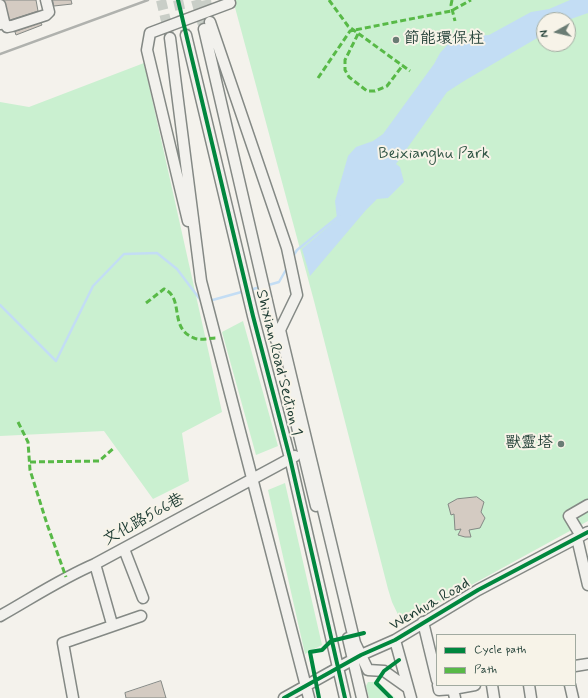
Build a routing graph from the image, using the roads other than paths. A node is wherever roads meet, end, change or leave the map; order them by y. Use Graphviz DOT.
graph roads {
  1 [pos="46,0"];
  2 [pos="230,3"];
  3 [pos="0,5"];
  4 [pos="2,23"];
  5 [pos="186,35"];
  6 [pos="170,38"];
  7 [pos="200,276"];
  8 [pos="302,452"];
  9 [pos="290,458"];
  10 [pos="253,479"];
  11 [pos="588,505"];
  12 [pos="582,535"];
  13 [pos="124,548"];
  14 [pos="95,564"];
  15 [pos="588,585"];
  16 [pos="143,598"];
  17 [pos="0,616"];
  18 [pos="141,616"];
  19 [pos="423,622"];
  20 [pos="112,624"];
  21 [pos="395,640"];
  22 [pos="357,657"];
  23 [pos="588,664"];
  24 [pos="576,666"];
  25 [pos="337,667"];
  26 [pos="436,676"];
  27 [pos="306,685"];
  28 [pos="438,686"];
  29 [pos="472,686"];
  30 [pos="492,686"];
  31 [pos="529,686"];
  32 [pos="570,686"];
  33 [pos="410,693"];
  34 [pos="454,693"];
  35 [pos="73,698"];
  36 [pos="284,698"];
  37 [pos="309,698"];
  38 [pos="345,698"];
  39 [pos="362,698"];
  40 [pos="494,698"];
  41 [pos="531,698"];
  42 [pos="573,698"];
  1 -- 4 [label="street"];
  2 -- 7 [label="street"];
  3 -- 4 [label="street"];
  5 -- 9 [label="street, Shixian Road Section 1"];
  6 -- 7 [label="street"];
  7 -- 10 [label="street"];
  8 -- 9 [label="street, 文化路566巷"];
  8 -- 22 [label="street, Shixian Road Section 1"];
  8 -- 22 [label="street, Shixian Road Section 1"];
  9 -- 10 [label="street, 文化路566巷"];
  9 -- 25 [label="street, Shixian Road Section 1"];
  10 -- 13 [label="street, 文化路566巷"];
  10 -- 27 [label="street"];
  11 -- 12 [label="street"];
  12 -- 15 [label="street"];
  12 -- 19 [label="street, Wenhua Road"];
  13 -- 14 [label="street, 文化路566巷"];
  13 -- 16 [label="street"];
  14 -- 17 [label="street, 文化路566巷"];
  14 -- 20 [label="street"];
  18 -- 20 [label="street"];
  19 -- 21 [label="street, Wenhua Road"];
  19 -- 26 [label="street"];
  20 -- 35 [label="street"];
  21 -- 22 [label="street, Wenhua Road"];
  21 -- 33 [label="street, Shixian Road Section 1"];
  22 -- 25 [label="street, Wenhua Road"];
  22 -- 33 [label="street, Shixian Road Section 1"];
  22 -- 39 [label="street, Shixian Road Section 1"];
  23 -- 24 [label="street"];
  25 -- 27 [label="street, Wenhua Road"];
  25 -- 38 [label="street, Shixian Road Section 1"];
  27 -- 36 [label="street, Wenhua Road"];
  27 -- 37 [label="street"];
  28 -- 34 [label="street"];
  29 -- 34 [label="street"];
  30 -- 40 [label="street"];
  31 -- 41 [label="street"];
  32 -- 42 [label="street"];
}
